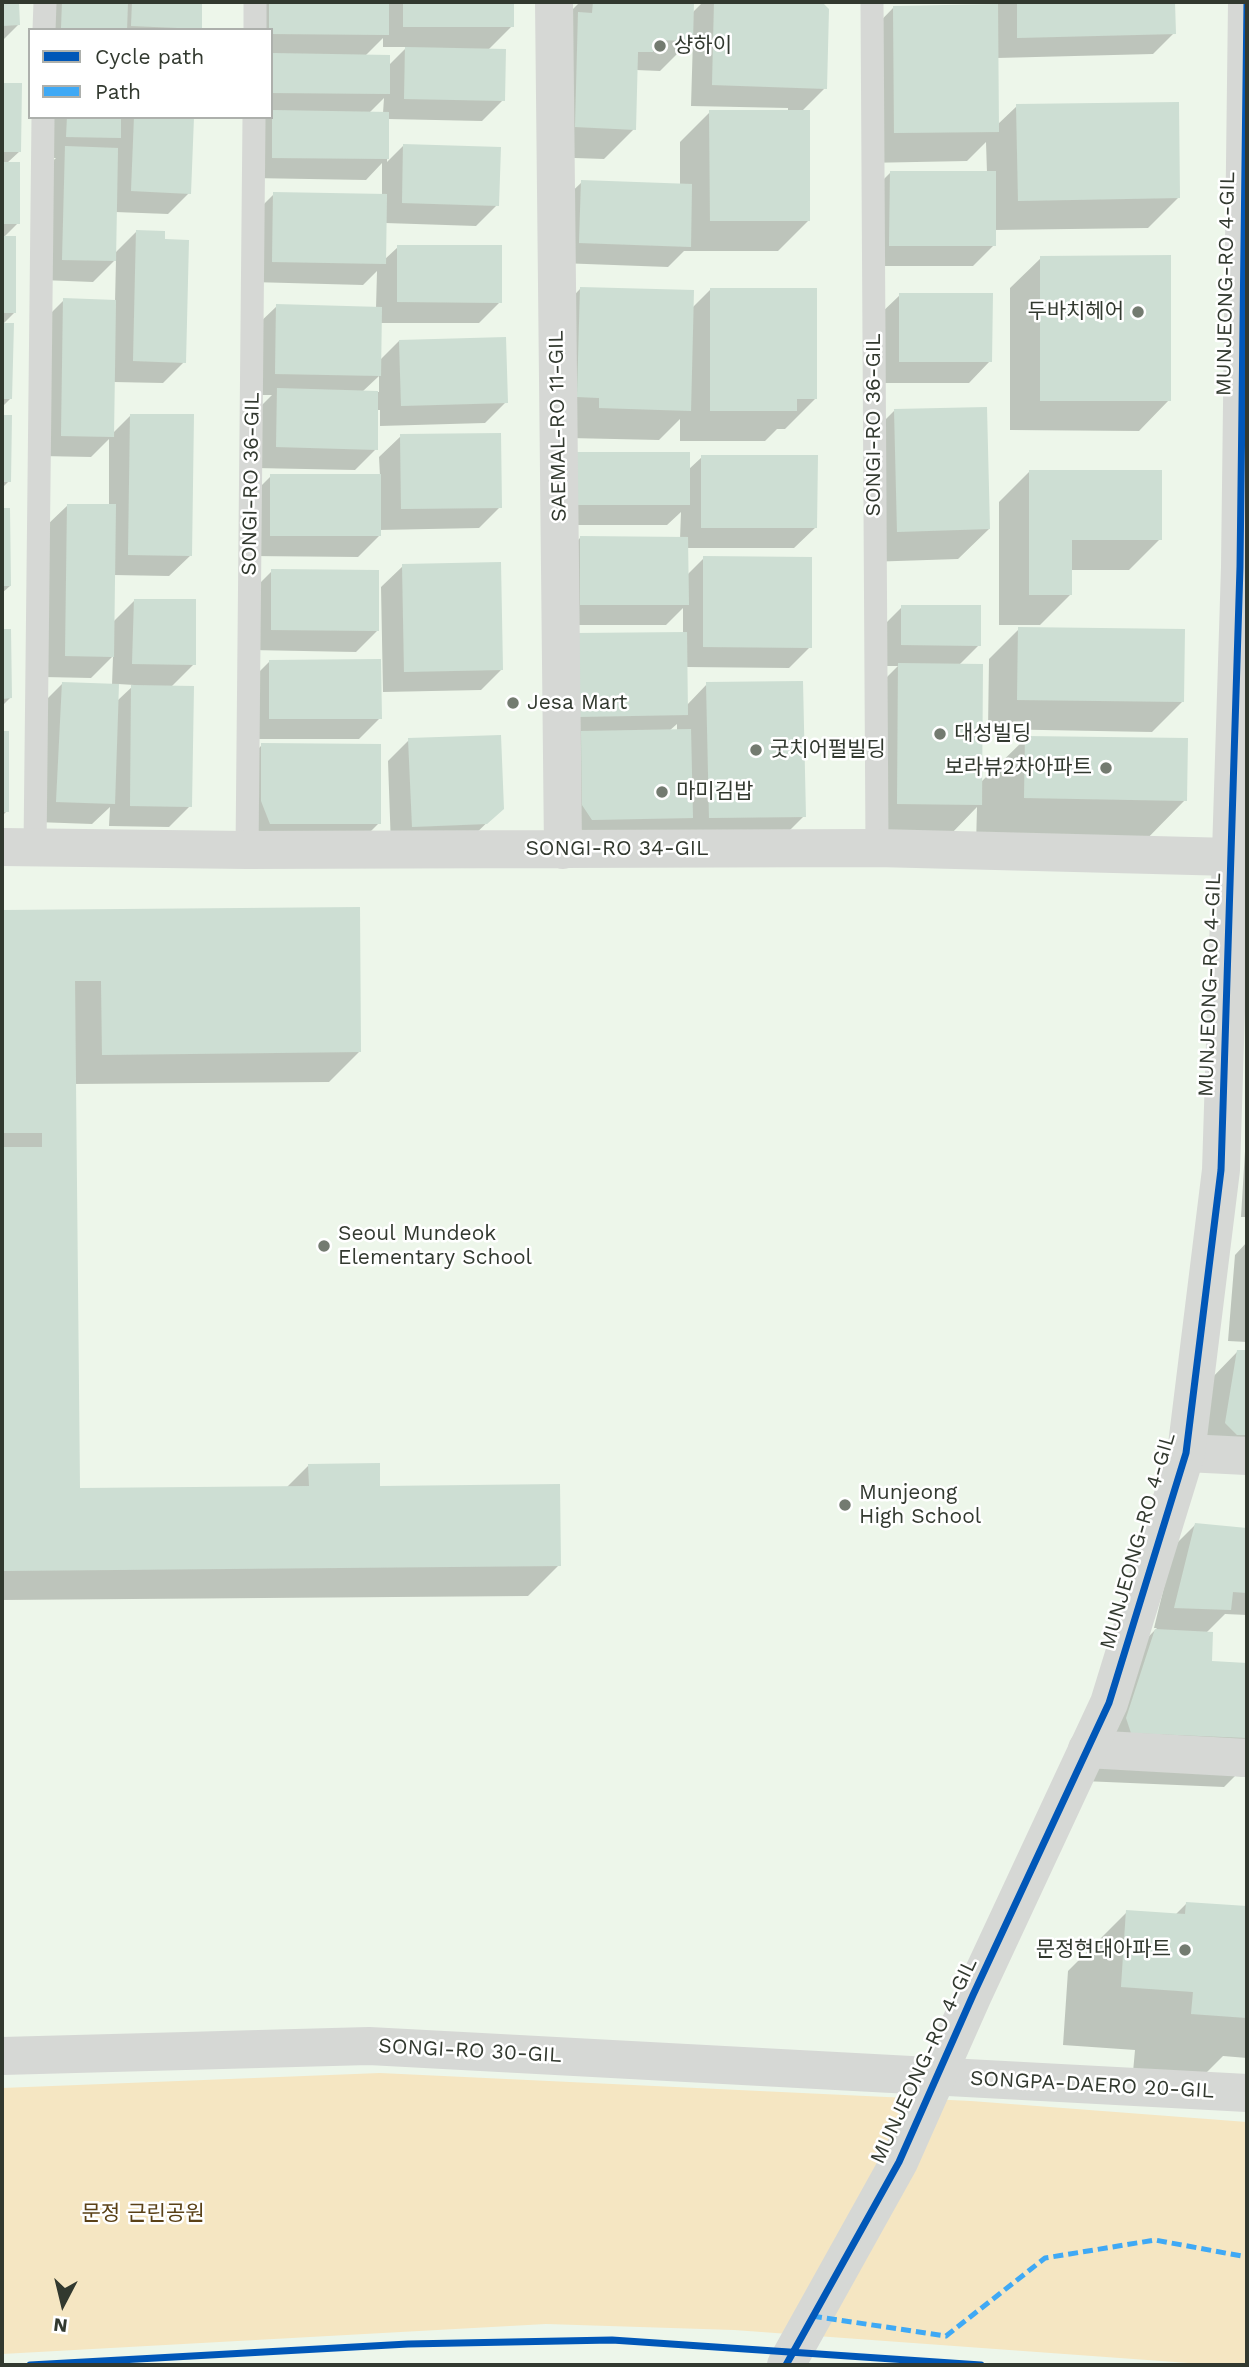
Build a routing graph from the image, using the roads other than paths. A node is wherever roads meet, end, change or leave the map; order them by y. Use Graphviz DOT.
graph roads {
  1 [pos="44,2"];
  2 [pos="255,2"];
  3 [pos="554,2"];
  4 [pos="872,2"];
  5 [pos="1247,2"];
  6 [pos="44,28"];
  7 [pos="255,28"];
  8 [pos="43,119"];
  9 [pos="254,119"];
  10 [pos="1245,279"];
  11 [pos="1243,567"];
  12 [pos="18,847"];
  13 [pos="877,848"];
  14 [pos="247,850"];
  15 [pos="563,850"];
  16 [pos="1232,856"];
  17 [pos="1186,1453"];
  18 [pos="1247,1456"];
  19 [pos="1087,1749"];
  20 [pos="1247,1758"];
  21 [pos="2,2056"];
  22 [pos="937,2076"];
  23 [pos="1247,2093"];
  24 [pos="786,2365"];
  1 -- 6 [label="lane"];
  2 -- 7 [label="lane"];
  3 -- 15 [label="street, SAEMAL-RO 11-GIL"];
  4 -- 13 [label="lane, SONGI-RO 36-GIL"];
  5 -- 10 [label="street, MUNJEONG-RO 4-GIL"];
  8 -- 12 [label="lane"];
  9 -- 14 [label="lane, SONGI-RO 36-GIL"];
  10 -- 11 [label="street, MUNJEONG-RO 4-GIL"];
  11 -- 16 [label="street, MUNJEONG-RO 4-GIL"];
  12 -- 14 [label="street, SONGI-RO 34-GIL"];
  13 -- 15 [label="street, SONGI-RO 34-GIL"];
  13 -- 16 [label="street, SONGI-RO 34-GIL"];
  14 -- 15 [label="street, SONGI-RO 34-GIL"];
  16 -- 17 [label="street, MUNJEONG-RO 4-GIL"];
  17 -- 18 [label="street"];
  17 -- 19 [label="street, MUNJEONG-RO 4-GIL"];
  19 -- 20 [label="street"];
  19 -- 22 [label="street, MUNJEONG-RO 4-GIL"];
  21 -- 22 [label="street, SONGI-RO 30-GIL"];
  22 -- 23 [label="street, SONGPA-DAERO 20-GIL"];
  22 -- 24 [label="street, MUNJEONG-RO 4-GIL"];
}
